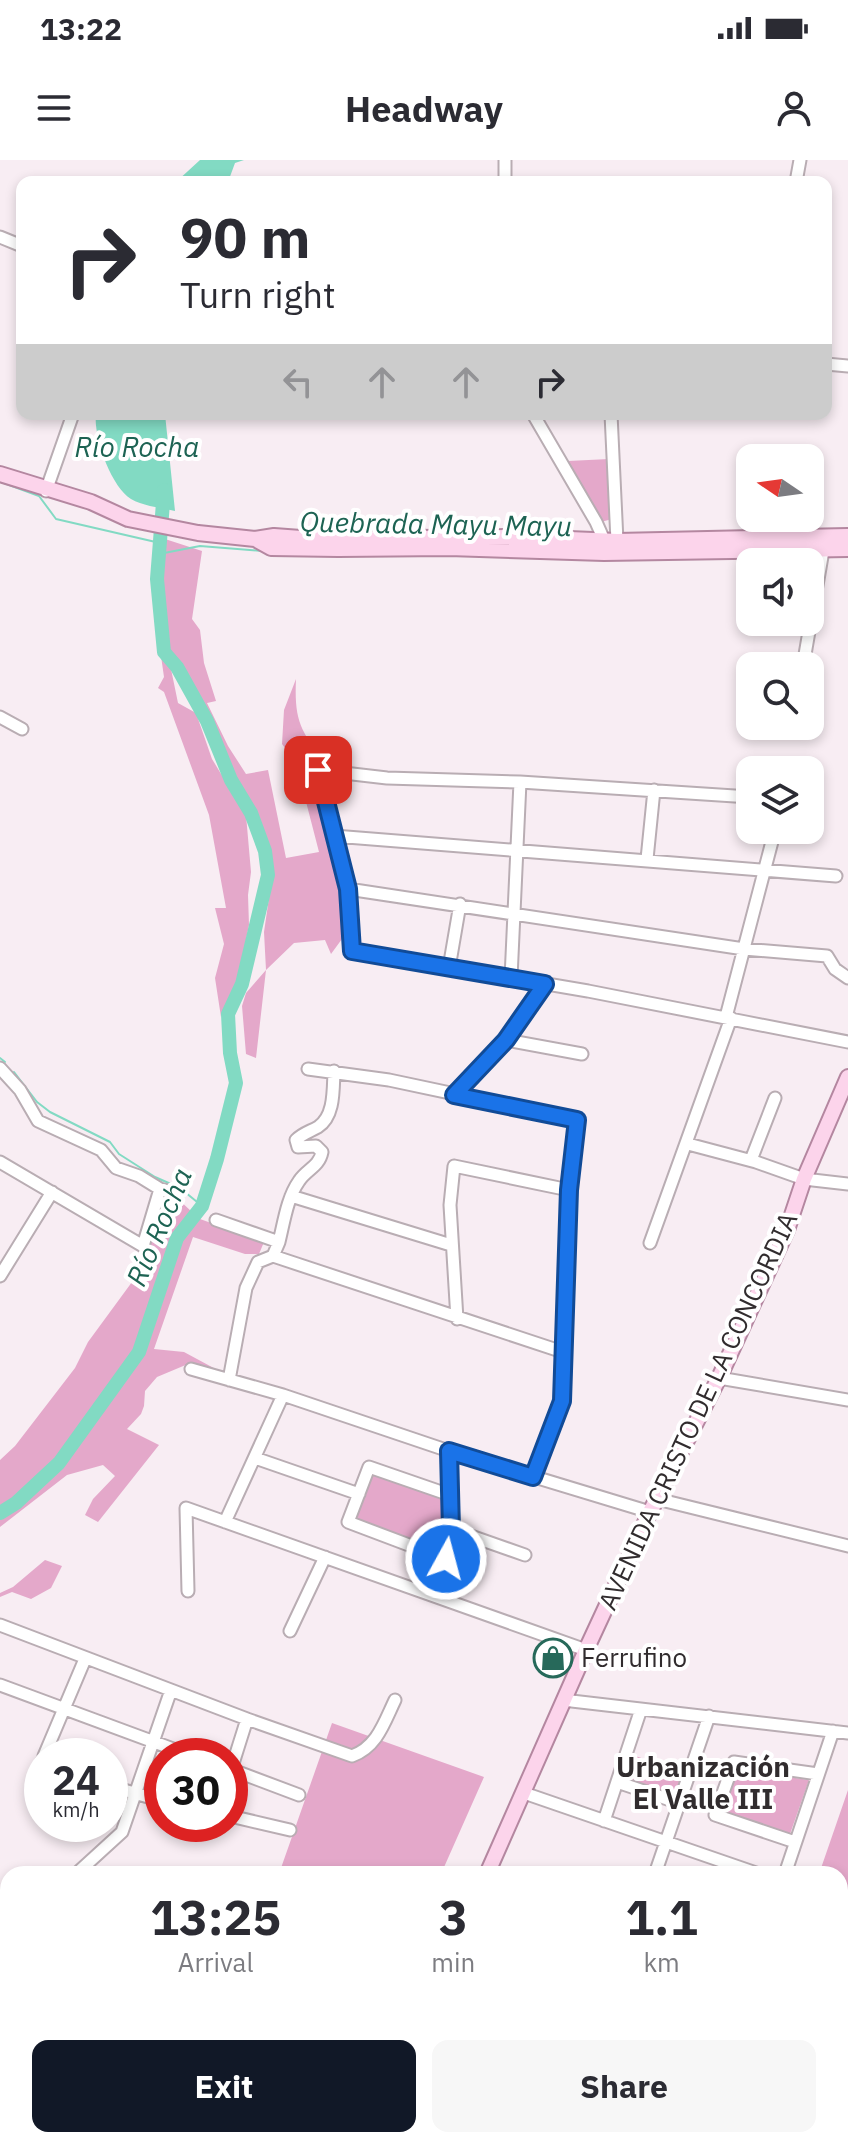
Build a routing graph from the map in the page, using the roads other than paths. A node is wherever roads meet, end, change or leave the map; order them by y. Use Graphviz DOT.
graph roads {
  1 [pos="71,420"];
  2 [pos="536,420"];
  3 [pos="611,420"];
  4 [pos="0,474"];
  5 [pos="46,491"];
  6 [pos="848,536"];
  7 [pos="825,542"];
  8 [pos="608,545"];
  9 [pos="848,549"];
  10 [pos="805,652"];
  11 [pos="0,717"];
  12 [pos="22,729"];
  13 [pos="520,782"];
  14 [pos="654,790"];
  15 [pos="736,796"];
  16 [pos="334,836"];
  17 [pos="771,844"];
  18 [pos="515,849"];
  19 [pos="647,859"];
  20 [pos="763,870"];
  21 [pos="836,876"];
  22 [pos="348,889"];
  23 [pos="460,904"];
  24 [pos="515,912"];
  25 [pos="744,949"];
  26 [pos="449,968"];
  27 [pos="511,978"];
  28 [pos="848,978"];
  29 [pos="545,984"];
  30 [pos="729,1018"];
  31 [pos="506,1040"];
  32 [pos="848,1042"];
  33 [pos="582,1054"];
  34 [pos="0,1068"];
  35 [pos="308,1069"];
  36 [pos="334,1071"];
  37 [pos="848,1077"];
  38 [pos="454,1095"];
  39 [pos="775,1098"];
  40 [pos="688,1144"];
  41 [pos="751,1160"];
  42 [pos="0,1162"];
  43 [pos="804,1179"];
  44 [pos="848,1184"];
  45 [pos="160,1189"];
  46 [pos="569,1190"];
  47 [pos="52,1192"];
  48 [pos="177,1193"];
  49 [pos="291,1196"];
  50 [pos="216,1220"];
  51 [pos="279,1242"];
  52 [pos="650,1243"];
  53 [pos="451,1245"];
  54 [pos="273,1256"];
  55 [pos="0,1276"];
  56 [pos="457,1319"];
  57 [pos="563,1352"];
  58 [pos="191,1369"];
  59 [pos="719,1378"];
  60 [pos="229,1380"];
  61 [pos="283,1395"];
  62 [pos="848,1400"];
  63 [pos="449,1451"];
  64 [pos="255,1458"];
  65 [pos="533,1477"];
  66 [pos="359,1494"];
  67 [pos="450,1495"];
  68 [pos="654,1505"];
  69 [pos="225,1522"];
  70 [pos="451,1529"];
  71 [pos="848,1546"];
  72 [pos="525,1555"];
  73 [pos="325,1557"];
  74 [pos="446,1559"];
  75 [pos="188,1591"];
  76 [pos="436,1595"];
  77 [pos="0,1625"];
  78 [pos="290,1631"];
  79 [pos="586,1650"];
  80 [pos="85,1659"];
  81 [pos="0,1685"];
  82 [pos="171,1690"];
  83 [pos="395,1700"];
  84 [pos="563,1700"];
  85 [pos="64,1709"];
  86 [pos="641,1709"];
  87 [pos="709,1716"];
  88 [pos="247,1719"];
  89 [pos="833,1731"];
  90 [pos="848,1733"];
  91 [pos="51,1738"];
  92 [pos="154,1738"];
  93 [pos="241,1738"];
  94 [pos="144,1739"];
  95 [pos="144,1772"];
  96 [pos="818,1774"];
  97 [pos="248,1777"];
  98 [pos="617,1782"];
  99 [pos="128,1792"];
  100 [pos="524,1793"];
  101 [pos="137,1795"];
  102 [pos="299,1795"];
  103 [pos="144,1797"];
  104 [pos="679,1803"];
  105 [pos="248,1820"];
  106 [pos="604,1821"];
  107 [pos="290,1830"];
  108 [pos="666,1841"];
  109 [pos="795,1842"];
  110 [pos="85,1866"];
  111 [pos="491,1866"];
  112 [pos="658,1866"];
  113 [pos="736,1866"];
  114 [pos="788,1866"];
  1 -- 5 [label="street"];
  2 -- 8 [label="street"];
  3 -- 8 [label="street"];
  4 -- 5 [label="main road"];
  5 -- 8 [label="main road"];
  6 -- 7 [label="main road"];
  7 -- 8 [label="main road"];
  7 -- 9 [label="main road"];
  7 -- 10 [label="street"];
  11 -- 12 [label="street"];
  13 -- 14 [label="street"];
  13 -- 16 [label="street"];
  13 -- 18 [label="street"];
  14 -- 15 [label="street"];
  14 -- 19 [label="street"];
  16 -- 18 [label="street"];
  16 -- 22 [label="street"];
  17 -- 20 [label="street"];
  18 -- 19 [label="street"];
  18 -- 24 [label="street"];
  19 -- 20 [label="street"];
  20 -- 21 [label="street"];
  20 -- 25 [label="street"];
  22 -- 23 [label="street"];
  22 -- 26 [label="street"];
  23 -- 24 [label="street"];
  23 -- 26 [label="street"];
  24 -- 25 [label="street"];
  24 -- 27 [label="street"];
  25 -- 28 [label="street"];
  25 -- 30 [label="street"];
  26 -- 27 [label="street"];
  27 -- 29 [label="street"];
  29 -- 30 [label="street"];
  29 -- 31 [label="street"];
  30 -- 32 [label="street"];
  30 -- 40 [label="street"];
  31 -- 33 [label="street"];
  31 -- 38 [label="street"];
  34 -- 45 [label="street"];
  35 -- 36 [label="street"];
  36 -- 38 [label="street"];
  36 -- 49 [label="street"];
  37 -- 43 [label="main road, AVENIDA CRISTO DE LA CONCORDIA"];
  38 -- 46 [label="street"];
  39 -- 41 [label="street"];
  40 -- 41 [label="street"];
  40 -- 52 [label="street"];
  41 -- 43 [label="street"];
  42 -- 47 [label="street"];
  43 -- 44 [label="street"];
  43 -- 59 [label="main road, AVENIDA CRISTO DE LA CONCORDIA"];
  45 -- 47 [label="street"];
  45 -- 48 [label="street"];
  46 -- 53 [label="street"];
  46 -- 57 [label="street"];
  47 -- 55 [label="street"];
  49 -- 51 [label="street"];
  49 -- 53 [label="street"];
  50 -- 51 [label="street"];
  51 -- 54 [label="street"];
  53 -- 56 [label="street"];
  54 -- 56 [label="street"];
  54 -- 60 [label="street"];
  56 -- 57 [label="street"];
  57 -- 65 [label="street"];
  58 -- 60 [label="street"];
  59 -- 62 [label="street"];
  59 -- 68 [label="main road, AVENIDA CRISTO DE LA CONCORDIA"];
  60 -- 61 [label="street"];
  61 -- 63 [label="street"];
  61 -- 64 [label="street"];
  63 -- 65 [label="street"];
  63 -- 67 [label="street"];
  64 -- 66 [label="street"];
  64 -- 69 [label="street"];
  65 -- 68 [label="street"];
  66 -- 67 [label="street"];
  66 -- 74 [label="street"];
  67 -- 70 [label="street"];
  68 -- 71 [label="street"];
  68 -- 79 [label="main road, AVENIDA CRISTO DE LA CONCORDIA"];
  69 -- 73 [label="street"];
  69 -- 75 [label="street"];
  70 -- 72 [label="street"];
  70 -- 74 [label="street"];
  73 -- 76 [label="street"];
  73 -- 78 [label="street"];
  74 -- 76 [label="street"];
  76 -- 79 [label="street"];
  77 -- 80 [label="street"];
  79 -- 84 [label="main road, AVENIDA CRISTO DE LA CONCORDIA"];
  80 -- 82 [label="street"];
  80 -- 85 [label="street"];
  81 -- 85 [label="street"];
  82 -- 88 [label="street"];
  82 -- 92 [label="street"];
  83 -- 88 [label="street"];
  84 -- 86 [label="street"];
  84 -- 100 [label="main road, AVENIDA CRISTO DE LA CONCORDIA"];
  85 -- 91 [label="street"];
  85 -- 94 [label="street"];
  86 -- 87 [label="street"];
  86 -- 98 [label="street"];
  87 -- 89 [label="street"];
  87 -- 104 [label="street"];
  88 -- 93 [label="street"];
  89 -- 90 [label="street"];
  89 -- 96 [label="street"];
  95 -- 101 [label="street"];
  96 -- 109 [label="street"];
  96 -- 109 [label="street"];
  97 -- 102 [label="street"];
  98 -- 104 [label="street"];
  98 -- 106 [label="street"];
  99 -- 101 [label="street"];
  100 -- 106 [label="street"];
  100 -- 111 [label="main road, AVENIDA CRISTO DE LA CONCORDIA"];
  101 -- 103 [label="street"];
  101 -- 110 [label="street"];
  104 -- 108 [label="street"];
  105 -- 107 [label="street"];
  106 -- 108 [label="street"];
  108 -- 112 [label="street"];
  108 -- 113 [label="street"];
  109 -- 114 [label="street"];
}
